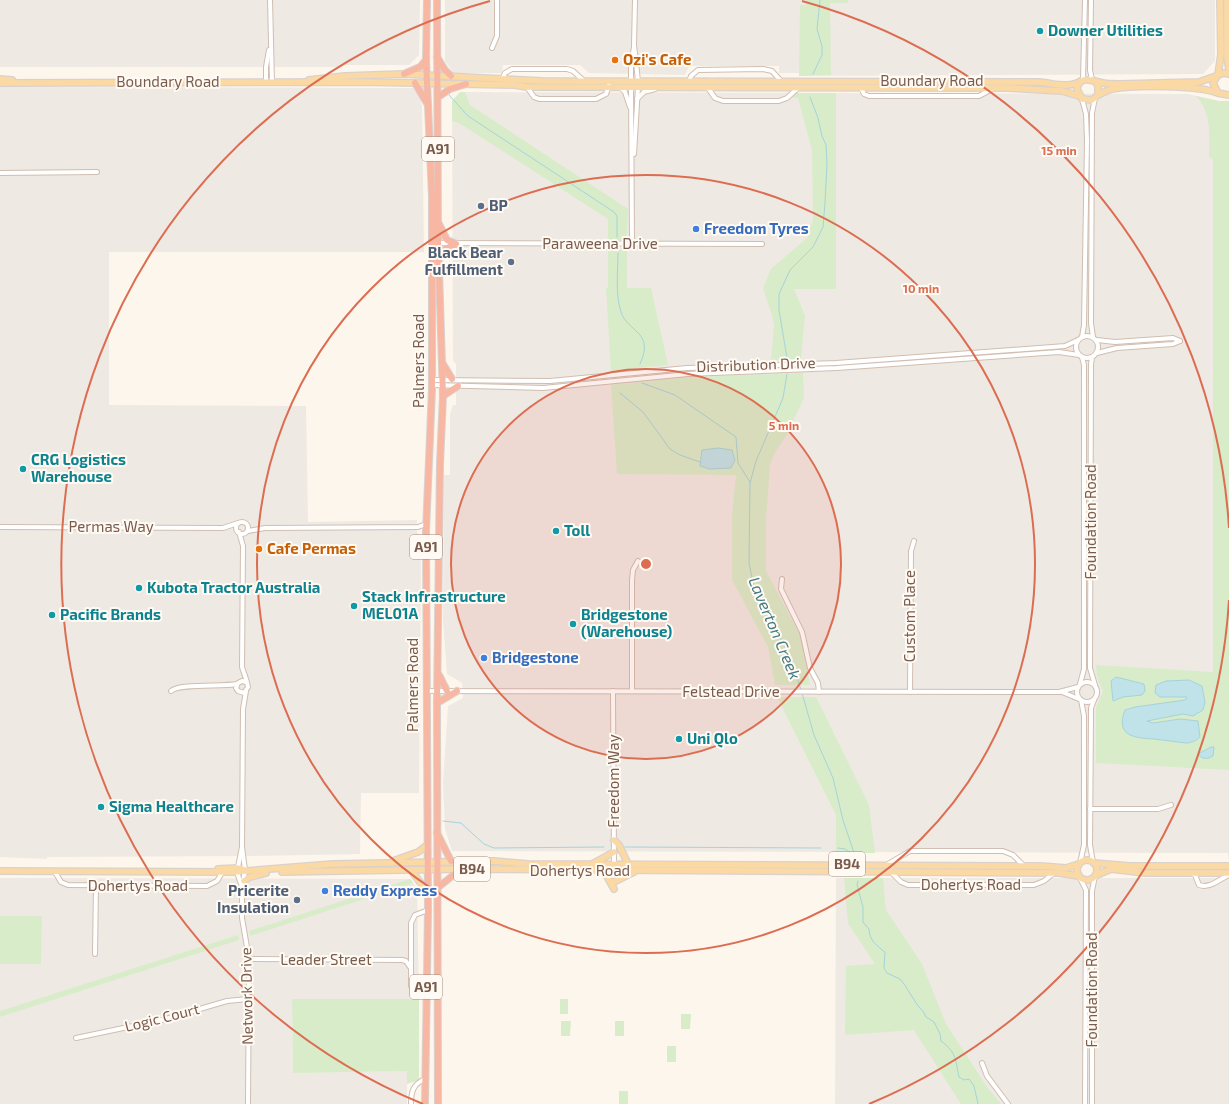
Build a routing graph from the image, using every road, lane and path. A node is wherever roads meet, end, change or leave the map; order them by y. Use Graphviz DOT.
graph roads {
  1 [pos="270,0"];
  2 [pos="427,0"];
  3 [pos="437,0"];
  4 [pos="497,0"];
  5 [pos="635,0"];
  6 [pos="1220,0"];
  7 [pos="1227,0"];
  8 [pos="1085,1"];
  9 [pos="1091,2"];
  10 [pos="634,45"];
  11 [pos="492,48"];
  12 [pos="436,55"];
  13 [pos="426,60"];
  14 [pos="1229,69"];
  15 [pos="404,74"];
  16 [pos="1229,74"];
  17 [pos="427,75"];
  18 [pos="436,75"];
  19 [pos="451,76"];
  20 [pos="1217,76"];
  21 [pos="334,77"];
  22 [pos="503,78"];
  23 [pos="0,79"];
  24 [pos="1082,80"];
  25 [pos="1093,80"];
  26 [pos="584,81"];
  27 [pos="609,81"];
  28 [pos="631,81"];
  29 [pos="638,81"];
  30 [pos="688,81"];
  31 [pos="781,81"];
  32 [pos="861,81"];
  33 [pos="35,82"];
  34 [pos="269,82"];
  35 [pos="301,82"];
  36 [pos="342,82"];
  37 [pos="0,83"];
  38 [pos="415,83"];
  39 [pos="428,83"];
  40 [pos="437,83"];
  41 [pos="466,84"];
  42 [pos="515,85"];
  43 [pos="526,87"];
  44 [pos="610,87"];
  45 [pos="620,87"];
  46 [pos="635,87"];
  47 [pos="661,88"];
  48 [pos="696,88"];
  49 [pos="708,88"];
  50 [pos="798,88"];
  51 [pos="861,88"];
  52 [pos="1218,93"];
  53 [pos="1229,95"];
  54 [pos="438,96"];
  55 [pos="1080,97"];
  56 [pos="1097,97"];
  57 [pos="637,98"];
  58 [pos="429,106"];
  59 [pos="632,111"];
  60 [pos="1087,140"];
  61 [pos="1092,140"];
  62 [pos="633,163"];
  63 [pos="97,172"];
  64 [pos="0,173"];
  65 [pos="438,222"];
  66 [pos="431,240"];
  67 [pos="438,243"];
  68 [pos="456,244"];
  69 [pos="632,244"];
  70 [pos="762,244"];
  71 [pos="432,248"];
  72 [pos="438,258"];
  73 [pos="1080,339"];
  74 [pos="1095,339"];
  75 [pos="1097,353"];
  76 [pos="961,354"];
  77 [pos="1080,356"];
  78 [pos="1092,357"];
  79 [pos="853,361"];
  80 [pos="962,361"];
  81 [pos="443,364"];
  82 [pos="816,364"];
  83 [pos="710,367"];
  84 [pos="853,367"];
  85 [pos="677,369"];
  86 [pos="817,370"];
  87 [pos="711,373"];
  88 [pos="606,375"];
  89 [pos="677,375"];
  90 [pos="452,379"];
  91 [pos="506,381"];
  92 [pos="518,381"];
  93 [pos="432,382"];
  94 [pos="443,382"];
  95 [pos="534,382"];
  96 [pos="606,382"];
  97 [pos="458,386"];
  98 [pos="505,388"];
  99 [pos="518,388"];
  100 [pos="534,388"];
  101 [pos="443,396"];
  102 [pos="1084,422"];
  103 [pos="1091,422"];
  104 [pos="1084,469"];
  105 [pos="1091,469"];
  106 [pos="238,523"];
  107 [pos="247,523"];
  108 [pos="0,527"];
  109 [pos="223,528"];
  110 [pos="264,528"];
  111 [pos="426,528"];
  112 [pos="247,531"];
  113 [pos="238,532"];
  114 [pos="914,541"];
  115 [pos="243,546"];
  116 [pos="638,561"];
  117 [pos="782,579"];
  118 [pos="242,667"];
  119 [pos="438,671"];
  120 [pos="246,682"];
  121 [pos="238,683"];
  122 [pos="1095,685"];
  123 [pos="220,686"];
  124 [pos="1079,686"];
  125 [pos="171,691"];
  126 [pos="426,691"];
  127 [pos="437,691"];
  128 [pos="447,691"];
  129 [pos="457,691"];
  130 [pos="613,691"];
  131 [pos="632,691"];
  132 [pos="239,692"];
  133 [pos="246,692"];
  134 [pos="819,692"];
  135 [pos="910,692"];
  136 [pos="1059,692"];
  137 [pos="1080,700"];
  138 [pos="1094,700"];
  139 [pos="437,703"];
  140 [pos="243,709"];
  141 [pos="1084,743"];
  142 [pos="1091,744"];
  143 [pos="1171,805"];
  144 [pos="1090,810"];
  145 [pos="436,831"];
  146 [pos="614,840"];
  147 [pos="426,846"];
  148 [pos="242,847"];
  149 [pos="614,852"];
  150 [pos="451,861"];
  151 [pos="427,862"];
  152 [pos="436,862"];
  153 [pos="387,863"];
  154 [pos="1094,863"];
  155 [pos="592,864"];
  156 [pos="614,864"];
  157 [pos="628,864"];
  158 [pos="888,864"];
  159 [pos="1080,864"];
  160 [pos="1024,866"];
  161 [pos="1229,866"];
  162 [pos="461,869"];
  163 [pos="237,870"];
  164 [pos="246,870"];
  165 [pos="272,870"];
  166 [pos="411,870"];
  167 [pos="427,870"];
  168 [pos="436,870"];
  169 [pos="604,871"];
  170 [pos="614,871"];
  171 [pos="634,871"];
  172 [pos="890,871"];
  173 [pos="55,872"];
  174 [pos="197,872"];
  175 [pos="282,872"];
  176 [pos="0,873"];
  177 [pos="222,873"];
  178 [pos="1054,873"];
  179 [pos="1192,873"];
  180 [pos="1229,874"];
  181 [pos="1096,876"];
  182 [pos="1080,877"];
  183 [pos="244,881"];
  184 [pos="614,882"];
  185 [pos="96,885"];
  186 [pos="242,888"];
  187 [pos="436,889"];
  188 [pos="614,889"];
  189 [pos="428,893"];
  190 [pos="428,910"];
  191 [pos="410,952"];
  192 [pos="95,954"];
  193 [pos="249,960"];
  194 [pos="402,960"];
  195 [pos="410,967"];
  196 [pos="426,995"];
  197 [pos="248,999"];
  198 [pos="76,1038"];
  199 [pos="982,1063"];
  200 [pos="425,1079"];
  201 [pos="248,1104"];
  202 [pos="411,1104"];
  203 [pos="425,1104"];
  204 [pos="438,1104"];
  205 [pos="1008,1104"];
  206 [pos="1085,1104"];
  207 [pos="1092,1104"];
  1 -- 34 [label="street"];
  2 -- 13 [label="highway, A91"];
  3 -- 12 [label="highway, A91"];
  4 -- 11 [label="street"];
  5 -- 10 [label="street"];
  6 -- 20 [label="main road"];
  7 -- 14 [label="main road"];
  8 -- 9 [label="street"];
  8 -- 24 [label="street"];
  9 -- 25 [label="street"];
  10 -- 28 [label="street"];
  10 -- 29 [label="street"];
  12 -- 18 [label="highway, A91"];
  12 -- 19 [label="highway"];
  13 -- 15 [label="highway"];
  13 -- 17 [label="highway, A91"];
  15 -- 17 [label="main road, Boundary Road"];
  15 -- 21 [label="main road, Boundary Road"];
  16 -- 20 [label="main road"];
  17 -- 18 [label="main road, Boundary Road"];
  17 -- 39 [label="highway, Palmers Road / A91"];
  18 -- 19 [label="main road, Boundary Road"];
  18 -- 40 [label="highway, Palmers Road / A91"];
  19 -- 22 [label="main road, Boundary Road"];
  20 -- 25 [label="main road"];
  20 -- 52 [label="main road"];
  21 -- 35 [label="main road, Boundary Road"];
  21 -- 36 [label="main road"];
  22 -- 26 [label="main road, Boundary Road"];
  22 -- 26 [label="street"];
  22 -- 42 [label="main road"];
  23 -- 33 [label="main road, Boundary Road"];
  24 -- 25 [label="main road"];
  24 -- 32 [label="main road, Boundary Road"];
  24 -- 55 [label="main road"];
  25 -- 56 [label="main road"];
  26 -- 27 [label="main road, Boundary Road"];
  27 -- 28 [label="main road, Boundary Road"];
  27 -- 44 [label="street"];
  28 -- 29 [label="main road, Boundary Road"];
  28 -- 46 [label="main road"];
  29 -- 30 [label="main road, Boundary Road"];
  29 -- 46 [label="main road"];
  30 -- 31 [label="main road, Boundary Road"];
  30 -- 31 [label="street"];
  30 -- 48 [label="main road"];
  31 -- 32 [label="main road, Boundary Road"];
  32 -- 51 [label="main road"];
  33 -- 34 [label="main road, Boundary Road"];
  33 -- 37 [label="main road, Boundary Road"];
  34 -- 35 [label="main road, Boundary Road"];
  35 -- 36 [label="main road, Boundary Road"];
  36 -- 38 [label="main road, Boundary Road"];
  38 -- 39 [label="main road, Boundary Road"];
  38 -- 58 [label="highway"];
  39 -- 40 [label="main road, Boundary Road"];
  39 -- 58 [label="highway, Palmers Road / A91"];
  40 -- 41 [label="main road, Boundary Road"];
  40 -- 54 [label="highway, Palmers Road / A91"];
  41 -- 42 [label="main road, Boundary Road"];
  41 -- 54 [label="highway"];
  42 -- 43 [label="main road, Boundary Road"];
  43 -- 44 [label="main road, Boundary Road"];
  43 -- 44 [label="street, Boundary Road"];
  44 -- 45 [label="main road, Boundary Road"];
  45 -- 46 [label="main road, Boundary Road"];
  45 -- 59 [label="street"];
  46 -- 47 [label="main road, Boundary Road"];
  46 -- 57 [label="street"];
  46 -- 59 [label="street"];
  47 -- 48 [label="main road, Boundary Road"];
  47 -- 57 [label="street"];
  48 -- 49 [label="main road, Boundary Road"];
  49 -- 50 [label="main road, Boundary Road"];
  49 -- 50 [label="street"];
  50 -- 51 [label="main road, Boundary Road"];
  51 -- 55 [label="main road, Boundary Road"];
  52 -- 53 [label="main road"];
  52 -- 56 [label="main road"];
  54 -- 65 [label="highway, Palmers Road / A91"];
  55 -- 56 [label="main road"];
  55 -- 60 [label="street"];
  56 -- 61 [label="street"];
  57 -- 62 [label="street"];
  58 -- 66 [label="highway, Palmers Road / A91"];
  59 -- 62 [label="street"];
  60 -- 61 [label="street"];
  60 -- 73 [label="street"];
  61 -- 74 [label="street"];
  62 -- 69 [label="street"];
  63 -- 64 [label="street"];
  65 -- 67 [label="highway, Palmers Road / A91"];
  65 -- 68 [label="highway"];
  66 -- 67 [label="street, Paraweena Drive"];
  66 -- 71 [label="highway, Palmers Road / A91"];
  67 -- 68 [label="street, Paraweena Drive"];
  67 -- 71 [label="street"];
  67 -- 72 [label="highway, Palmers Road / A91"];
  68 -- 69 [label="street, Paraweena Drive"];
  68 -- 72 [label="highway"];
  69 -- 70 [label="street, Paraweena Drive"];
  71 -- 93 [label="highway, Palmers Road / A91"];
  72 -- 81 [label="highway, Palmers Road / A91"];
  73 -- 74 [label="street"];
  73 -- 76 [label="street, Distribution Drive"];
  73 -- 77 [label="street"];
  74 -- 75 [label="street"];
  74 -- 75 [label="street"];
  75 -- 78 [label="street"];
  76 -- 79 [label="street, Distribution Drive"];
  76 -- 80 [label="street"];
  77 -- 78 [label="street"];
  77 -- 80 [label="street, Distribution Drive"];
  77 -- 102 [label="street, Foundation Road"];
  78 -- 103 [label="street, Foundation Road"];
  79 -- 82 [label="street, Distribution Drive"];
  79 -- 84 [label="street"];
  80 -- 84 [label="street, Distribution Drive"];
  81 -- 90 [label="highway"];
  81 -- 94 [label="highway, Palmers Road / A91"];
  82 -- 83 [label="street, Distribution Drive"];
  82 -- 86 [label="street"];
  83 -- 85 [label="street, Distribution Drive"];
  83 -- 87 [label="street"];
  84 -- 86 [label="street, Distribution Drive"];
  85 -- 88 [label="street, Distribution Drive"];
  85 -- 89 [label="street"];
  86 -- 87 [label="street, Distribution Drive"];
  87 -- 89 [label="street, Distribution Drive"];
  88 -- 95 [label="street, Distribution Drive"];
  88 -- 96 [label="street"];
  89 -- 96 [label="street, Distribution Drive"];
  90 -- 91 [label="street, Distribution Drive"];
  90 -- 94 [label="street, Distribution Drive"];
  91 -- 92 [label="street, Distribution Drive"];
  91 -- 98 [label="street"];
  92 -- 95 [label="street, Distribution Drive"];
  92 -- 99 [label="street"];
  93 -- 94 [label="street, Distribution Drive"];
  93 -- 111 [label="highway, Palmers Road / A91"];
  94 -- 97 [label="street, Distribution Drive"];
  94 -- 101 [label="highway, Palmers Road / A91"];
  95 -- 100 [label="street"];
  96 -- 100 [label="street, Distribution Drive"];
  97 -- 98 [label="street, Distribution Drive"];
  97 -- 101 [label="highway"];
  98 -- 99 [label="street, Distribution Drive"];
  99 -- 100 [label="street, Distribution Drive"];
  101 -- 119 [label="highway, Palmers Road / A91"];
  102 -- 103 [label="street"];
  102 -- 104 [label="street, Foundation Road"];
  103 -- 105 [label="street, Foundation Road"];
  104 -- 105 [label="street"];
  104 -- 124 [label="street, Foundation Road"];
  105 -- 122 [label="street, Foundation Road"];
  106 -- 107 [label="street"];
  106 -- 109 [label="street, Permas Way"];
  106 -- 113 [label="street"];
  107 -- 110 [label="street"];
  107 -- 112 [label="street"];
  108 -- 109 [label="street, Permas Way"];
  109 -- 113 [label="street, Permas Way"];
  110 -- 111 [label="street"];
  110 -- 112 [label="street"];
  111 -- 126 [label="highway, Palmers Road / A91"];
  112 -- 113 [label="street"];
  112 -- 115 [label="street"];
  113 -- 115 [label="street"];
  114 -- 135 [label="street, Custom Place"];
  115 -- 118 [label="street"];
  116 -- 131 [label="street"];
  117 -- 134 [label="street"];
  118 -- 120 [label="street"];
  118 -- 121 [label="street"];
  119 -- 127 [label="highway, Palmers Road / A91"];
  119 -- 128 [label="highway"];
  120 -- 121 [label="street"];
  120 -- 133 [label="street"];
  121 -- 123 [label="street"];
  121 -- 132 [label="street"];
  122 -- 124 [label="street"];
  122 -- 138 [label="street"];
  123 -- 125 [label="street"];
  123 -- 132 [label="street"];
  124 -- 136 [label="street, Felstead Drive"];
  124 -- 137 [label="street"];
  126 -- 127 [label="street, Felstead Drive"];
  126 -- 147 [label="highway, Palmers Road / A91"];
  127 -- 128 [label="street, Felstead Drive"];
  127 -- 139 [label="highway, Palmers Road / A91"];
  128 -- 129 [label="street, Felstead Drive"];
  129 -- 130 [label="street, Felstead Drive"];
  129 -- 139 [label="highway"];
  130 -- 131 [label="street, Felstead Drive"];
  130 -- 146 [label="street, Freedom Way"];
  131 -- 134 [label="street, Felstead Drive"];
  132 -- 133 [label="street"];
  132 -- 140 [label="street"];
  133 -- 140 [label="street"];
  134 -- 135 [label="street, Felstead Drive"];
  135 -- 136 [label="street, Felstead Drive"];
  136 -- 137 [label="street, Felstead Drive"];
  137 -- 138 [label="street"];
  137 -- 141 [label="street"];
  138 -- 142 [label="street"];
  139 -- 145 [label="highway, Palmers Road / A91"];
  140 -- 148 [label="street"];
  141 -- 142 [label="street"];
  141 -- 159 [label="street"];
  142 -- 144 [label="street"];
  143 -- 144 [label="street"];
  144 -- 154 [label="street"];
  145 -- 150 [label="highway"];
  145 -- 152 [label="highway, Palmers Road / A91"];
  146 -- 149 [label="street, Freedom Way"];
  146 -- 157 [label="main road"];
  147 -- 151 [label="highway, Palmers Road / A91"];
  147 -- 153 [label="main road"];
  148 -- 163 [label="street"];
  148 -- 164 [label="street"];
  149 -- 155 [label="main road"];
  149 -- 156 [label="street, Freedom Way"];
  150 -- 152 [label="main road, Dohertys Road / B94"];
  150 -- 155 [label="main road, Dohertys Road / B94"];
  151 -- 152 [label="main road, Dohertys Road / B94"];
  151 -- 153 [label="main road, Dohertys Road / B94"];
  151 -- 167 [label="highway, Palmers Road / A91"];
  152 -- 168 [label="highway, Palmers Road / A91"];
  153 -- 165 [label="main road, Dohertys Road / B94"];
  154 -- 159 [label="main road, B94"];
  154 -- 161 [label="main road, B94"];
  154 -- 181 [label="main road"];
  155 -- 156 [label="main road, Dohertys Road / B94"];
  156 -- 157 [label="main road, Dohertys Road / B94"];
  156 -- 170 [label="street, Freedom Way"];
  157 -- 158 [label="main road, Dohertys Road / B94"];
  158 -- 160 [label="main road, Dohertys Road / B94"];
  158 -- 160 [label="street, Dohertys Road"];
  159 -- 160 [label="main road, Dohertys Road / B94"];
  159 -- 182 [label="main road"];
  162 -- 168 [label="main road, Dohertys Road / B94"];
  162 -- 169 [label="main road, Dohertys Road / B94"];
  162 -- 187 [label="highway"];
  163 -- 164 [label="main road, Dohertys Road / B94"];
  163 -- 174 [label="main road, Dohertys Road / B94"];
  163 -- 177 [label="main road, Dohertys Road / B94"];
  163 -- 186 [label="street, Network Drive"];
  164 -- 165 [label="main road, Dohertys Road / B94"];
  164 -- 183 [label="street, Network Drive"];
  165 -- 175 [label="main road, Dohertys Road / B94"];
  166 -- 167 [label="main road, Dohertys Road / B94"];
  166 -- 175 [label="main road, Dohertys Road / B94"];
  166 -- 189 [label="main road"];
  167 -- 168 [label="main road, Dohertys Road / B94"];
  167 -- 189 [label="highway, Palmers Road / A91"];
  168 -- 187 [label="highway, Palmers Road / A91"];
  169 -- 170 [label="main road, Dohertys Road / B94"];
  169 -- 188 [label="main road"];
  170 -- 171 [label="main road, Dohertys Road / B94"];
  171 -- 172 [label="main road, Dohertys Road / B94"];
  171 -- 184 [label="main road"];
  172 -- 178 [label="main road, Dohertys Road / B94"];
  172 -- 178 [label="street, Dohertys Road"];
  173 -- 174 [label="main road, Dohertys Road / B94"];
  173 -- 176 [label="main road, Dohertys Road / B94"];
  173 -- 185 [label="street, Dohertys Road"];
  174 -- 177 [label="main road, Dohertys Road / B94"];
  175 -- 183 [label="main road"];
  177 -- 185 [label="street, Dohertys Road"];
  178 -- 182 [label="main road, Dohertys Road / B94"];
  179 -- 180 [label="main road, B94"];
  179 -- 180 [label="street"];
  179 -- 181 [label="main road, B94"];
  181 -- 182 [label="main road, B94"];
  181 -- 207 [label="street, Foundation Road"];
  182 -- 206 [label="street, Foundation Road"];
  183 -- 186 [label="street, Network Drive"];
  185 -- 192 [label="street"];
  186 -- 193 [label="street, Network Drive"];
  187 -- 204 [label="highway, Palmers Road / A91"];
  189 -- 190 [label="highway, Palmers Road / A91"];
  190 -- 191 [label="street"];
  190 -- 196 [label="highway, Palmers Road / A91"];
  191 -- 194 [label="street"];
  191 -- 195 [label="street"];
  193 -- 194 [label="street, Leader Street"];
  193 -- 197 [label="street, Network Drive"];
  194 -- 195 [label="street"];
  195 -- 196 [label="street"];
  196 -- 200 [label="highway, Palmers Road / A91"];
  197 -- 198 [label="street, Logic Court"];
  197 -- 201 [label="street, Network Drive"];
  199 -- 205 [label="street"];
  200 -- 202 [label="street"];
  200 -- 203 [label="highway, Palmers Road / A91"];
}
